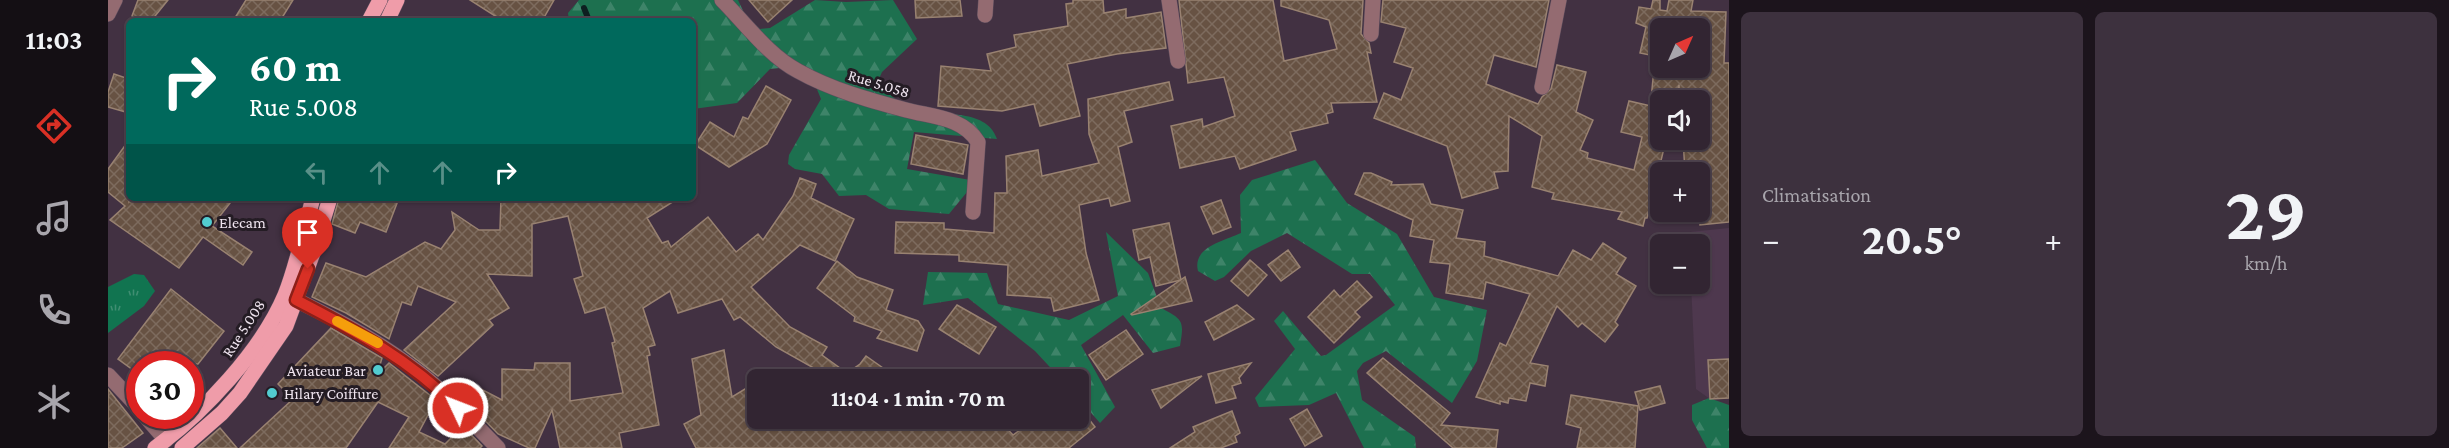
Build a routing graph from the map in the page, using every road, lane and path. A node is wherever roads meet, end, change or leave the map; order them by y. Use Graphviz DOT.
graph roads {
  1 [pos="115,0"];
  2 [pos="380,0"];
  3 [pos="397,0"];
  4 [pos="722,0"];
  5 [pos="1169,0"];
  6 [pos="1373,0"];
  7 [pos="1559,0"];
  8 [pos="108,14"];
  9 [pos="371,18"];
  10 [pos="388,18"];
  11 [pos="1371,34"];
  12 [pos="1178,62"];
  13 [pos="1542,87"];
  14 [pos="312,201"];
  15 [pos="329,201"];
  16 [pos="973,212"];
  17 [pos="290,297"];
  18 [pos="108,375"];
  19 [pos="126,394"];
  20 [pos="152,429"];
  21 [pos="161,444"];
  22 [pos="182,448"];
  23 [pos="498,448"];
  1 -- 8 [label="street"];
  2 -- 9 [label="main road"];
  3 -- 10 [label="main road"];
  4 -- 16 [label="street, Rue 5.058"];
  5 -- 12 [label="street"];
  6 -- 11 [label="street"];
  7 -- 13 [label="street"];
  14 -- 17 [label="main road, Rue 5.008"];
  15 -- 17 [label="main road, Rue 5.008"];
  17 -- 21 [label="main road, Rue 5.008"];
  17 -- 22 [label="main road, Rue 5.008"];
  17 -- 23 [label="street"];
  18 -- 19 [label="street"];
  20 -- 21 [label="street"];
}
